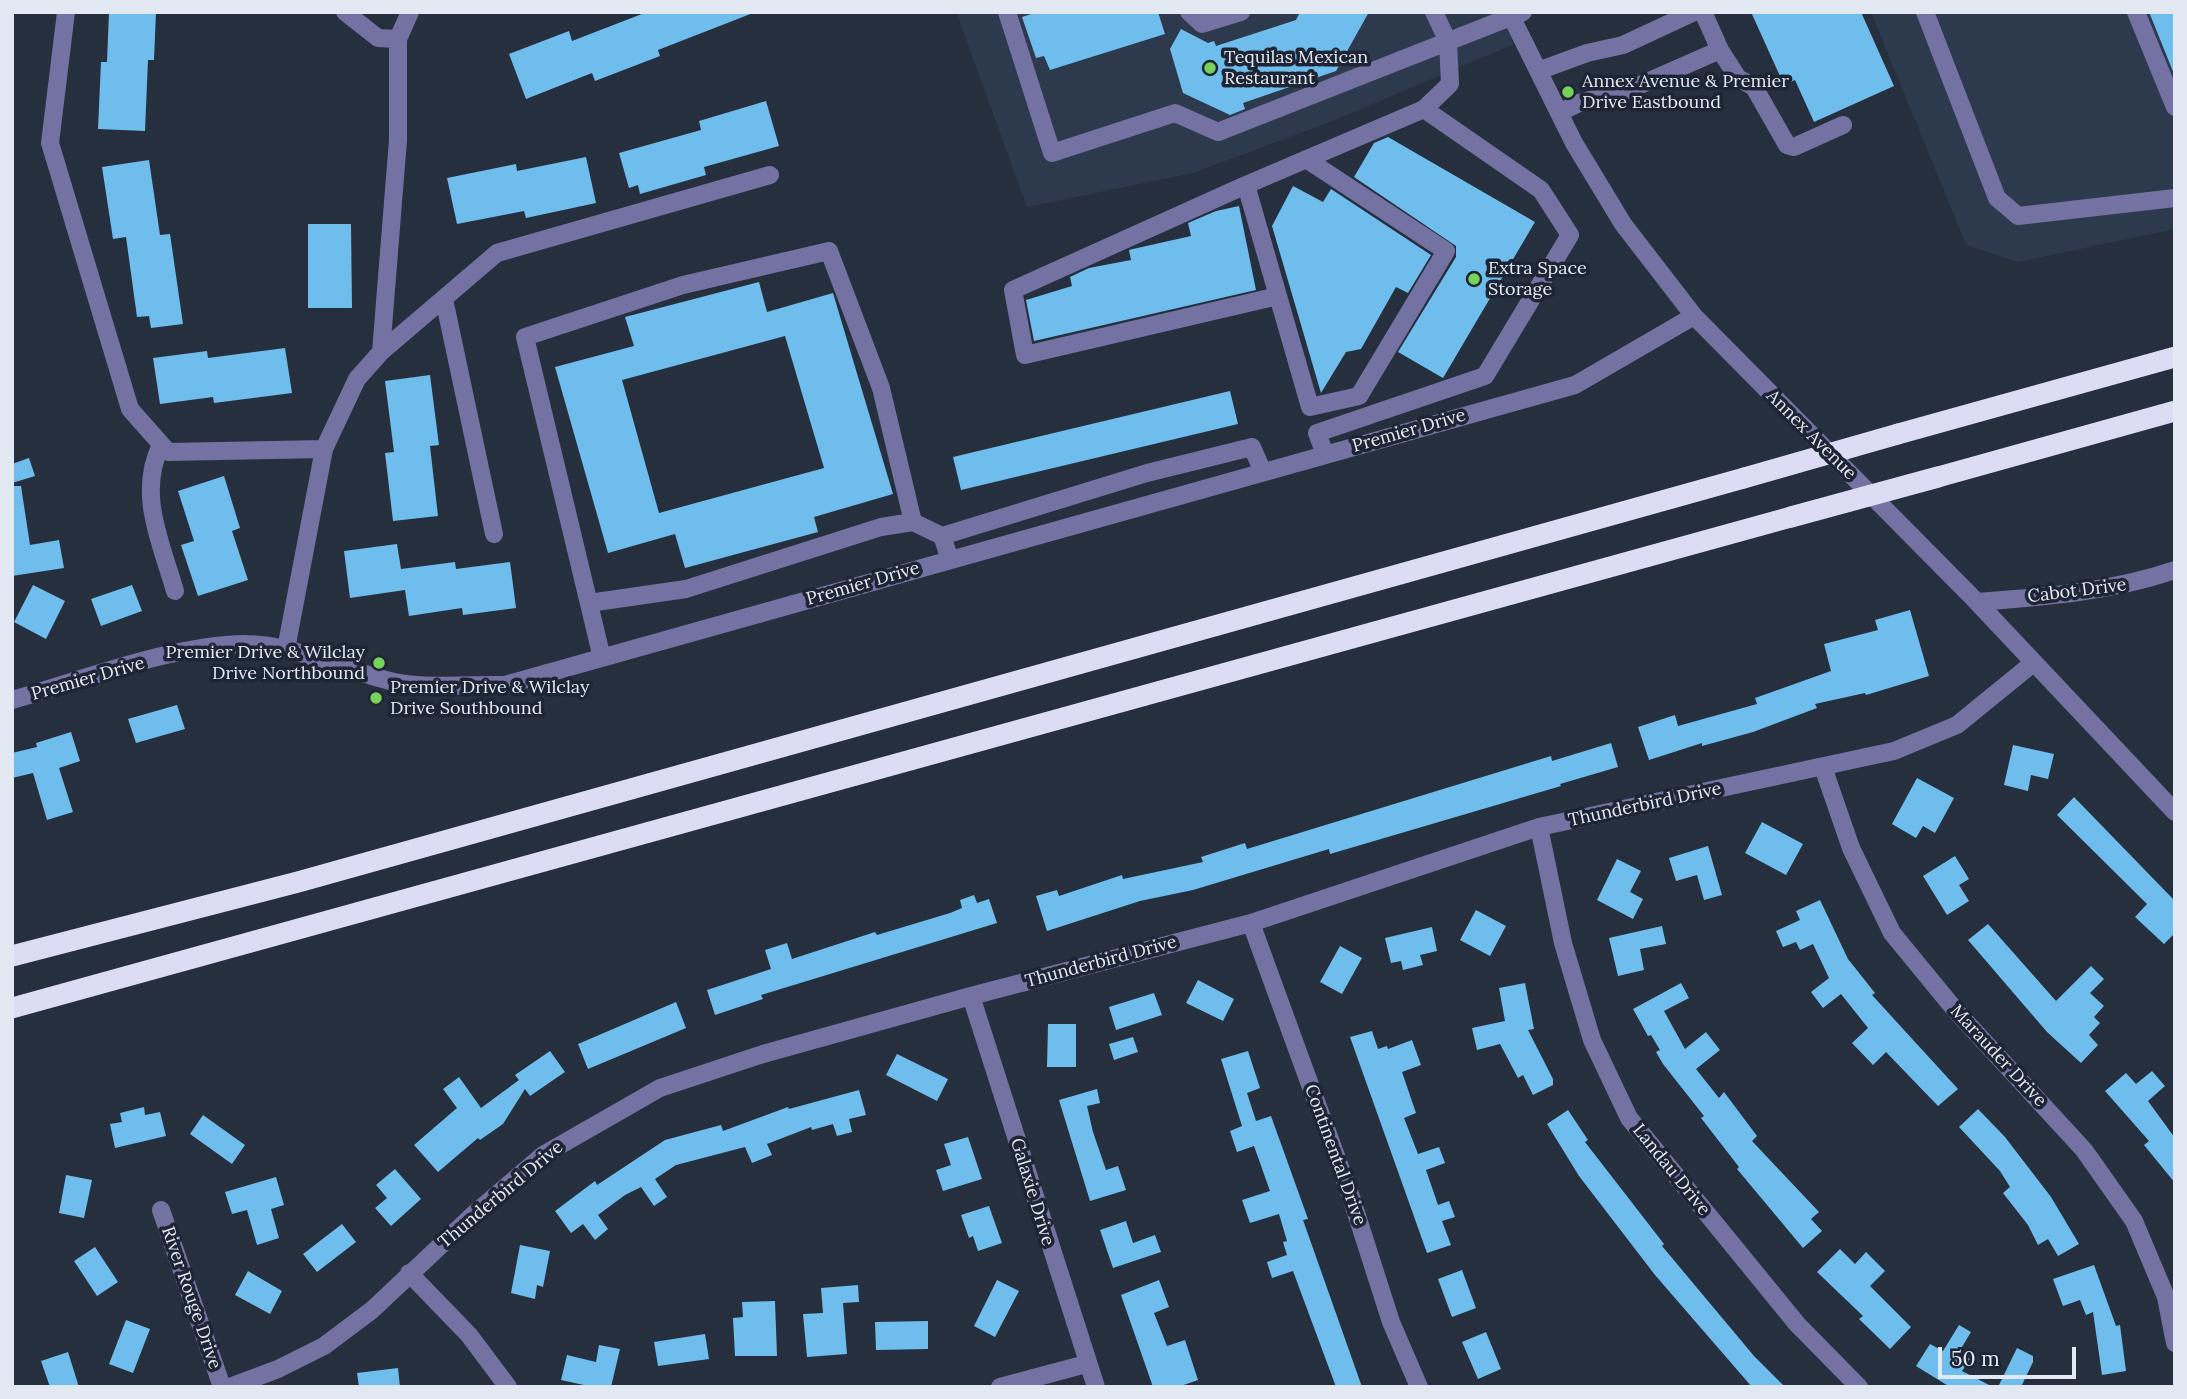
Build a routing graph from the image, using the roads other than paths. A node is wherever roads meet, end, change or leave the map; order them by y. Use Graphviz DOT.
graph roads {
  1 [pos="66,12"];
  2 [pos="345,12"];
  3 [pos="410,12"];
  4 [pos="1007,12"];
  5 [pos="1189,12"];
  6 [pos="1241,12"];
  7 [pos="1434,12"];
  8 [pos="1694,12"];
  9 [pos="1703,12"];
  10 [pos="1926,12"];
  11 [pos="2136,12"];
  12 [pos="1514,14"];
  13 [pos="398,39"];
  14 [pos="1448,42"];
  15 [pos="1720,50"];
  16 [pos="1538,71"];
  17 [pos="2175,107"];
  18 [pos="1424,109"];
  19 [pos="1559,113"];
  20 [pos="1843,125"];
  21 [pos="1306,159"];
  22 [pos="770,175"];
  23 [pos="1246,185"];
  24 [pos="2175,198"];
  25 [pos="1278,296"];
  26 [pos="444,299"];
  27 [pos="1694,316"];
  28 [pos="382,352"];
  29 [pos="2175,357"];
  30 [pos="1310,407"];
  31 [pos="2175,411"];
  32 [pos="1317,433"];
  33 [pos="161,445"];
  34 [pos="324,449"];
  35 [pos="1325,454"];
  36 [pos="1263,472"];
  37 [pos="914,522"];
  38 [pos="494,534"];
  39 [pos="942,536"];
  40 [pos="950,560"];
  41 [pos="2175,570"];
  42 [pos="175,592"];
  43 [pos="1977,602"];
  44 [pos="589,603"];
  45 [pos="286,649"];
  46 [pos="602,657"];
  47 [pos="2032,664"];
  48 [pos="12,700"];
  49 [pos="1823,767"];
  50 [pos="2175,812"];
  51 [pos="1539,827"];
  52 [pos="1251,923"];
  53 [pos="12,956"];
  54 [pos="971,996"];
  55 [pos="12,1008"];
  56 [pos="161,1210"];
  57 [pos="409,1273"];
  58 [pos="2175,1343"];
  59 [pos="1086,1364"];
  60 [pos="222,1387"];
  61 [pos="230,1387"];
  62 [pos="508,1387"];
  63 [pos="1000,1387"];
  64 [pos="1096,1387"];
  65 [pos="1419,1387"];
  66 [pos="1859,1387"];
  1 -- 33 [label="street"];
  2 -- 13 [label="street"];
  3 -- 13 [label="street"];
  4 -- 14 [label="street"];
  5 -- 6 [label="street"];
  7 -- 14 [label="street"];
  8 -- 16 [label="street"];
  9 -- 15 [label="street"];
  10 -- 24 [label="street"];
  11 -- 17 [label="street"];
  12 -- 14 [label="street"];
  12 -- 16 [label="street, Annex Avenue"];
  13 -- 28 [label="street"];
  14 -- 18 [label="street"];
  15 -- 19 [label="street"];
  15 -- 20 [label="street"];
  16 -- 19 [label="street, Annex Avenue"];
  18 -- 21 [label="street"];
  18 -- 32 [label="street"];
  19 -- 27 [label="street, Annex Avenue"];
  21 -- 23 [label="street"];
  21 -- 30 [label="street"];
  22 -- 26 [label="street"];
  23 -- 25 [label="street"];
  23 -- 25 [label="street"];
  25 -- 30 [label="street"];
  26 -- 28 [label="street"];
  26 -- 38 [label="street"];
  27 -- 35 [label="street, Premier Drive"];
  27 -- 43 [label="street, Annex Avenue"];
  28 -- 34 [label="street"];
  29 -- 53 [label="highway, bridge"];
  30 -- 32 [label="street"];
  31 -- 55 [label="highway, bridge"];
  32 -- 35 [label="street"];
  33 -- 34 [label="street"];
  33 -- 42 [label="street"];
  34 -- 45 [label="street"];
  35 -- 36 [label="street, Premier Drive"];
  36 -- 39 [label="street"];
  36 -- 40 [label="street, Premier Drive"];
  37 -- 39 [label="street"];
  37 -- 44 [label="street"];
  37 -- 44 [label="street"];
  39 -- 40 [label="street"];
  40 -- 46 [label="street, Premier Drive"];
  41 -- 43 [label="street, Cabot Drive"];
  43 -- 47 [label="street, Annex Avenue"];
  44 -- 46 [label="street"];
  45 -- 46 [label="street, Premier Drive"];
  45 -- 48 [label="street, Premier Drive"];
  47 -- 49 [label="street, Thunderbird Drive"];
  47 -- 50 [label="street, Annex Avenue"];
  49 -- 51 [label="street, Thunderbird Drive"];
  49 -- 58 [label="street, Marauder Drive"];
  51 -- 52 [label="street, Thunderbird Drive"];
  51 -- 66 [label="street, Landau Drive"];
  52 -- 54 [label="street, Thunderbird Drive"];
  52 -- 65 [label="street, Continental Drive"];
  54 -- 57 [label="street, Thunderbird Drive"];
  54 -- 59 [label="street, Galaxie Drive"];
  56 -- 60 [label="street, River Rouge Drive"];
  57 -- 61 [label="street, Thunderbird Drive"];
  57 -- 62 [label="street"];
  59 -- 63 [label="street"];
  59 -- 64 [label="street, Galaxie Drive"];
}
